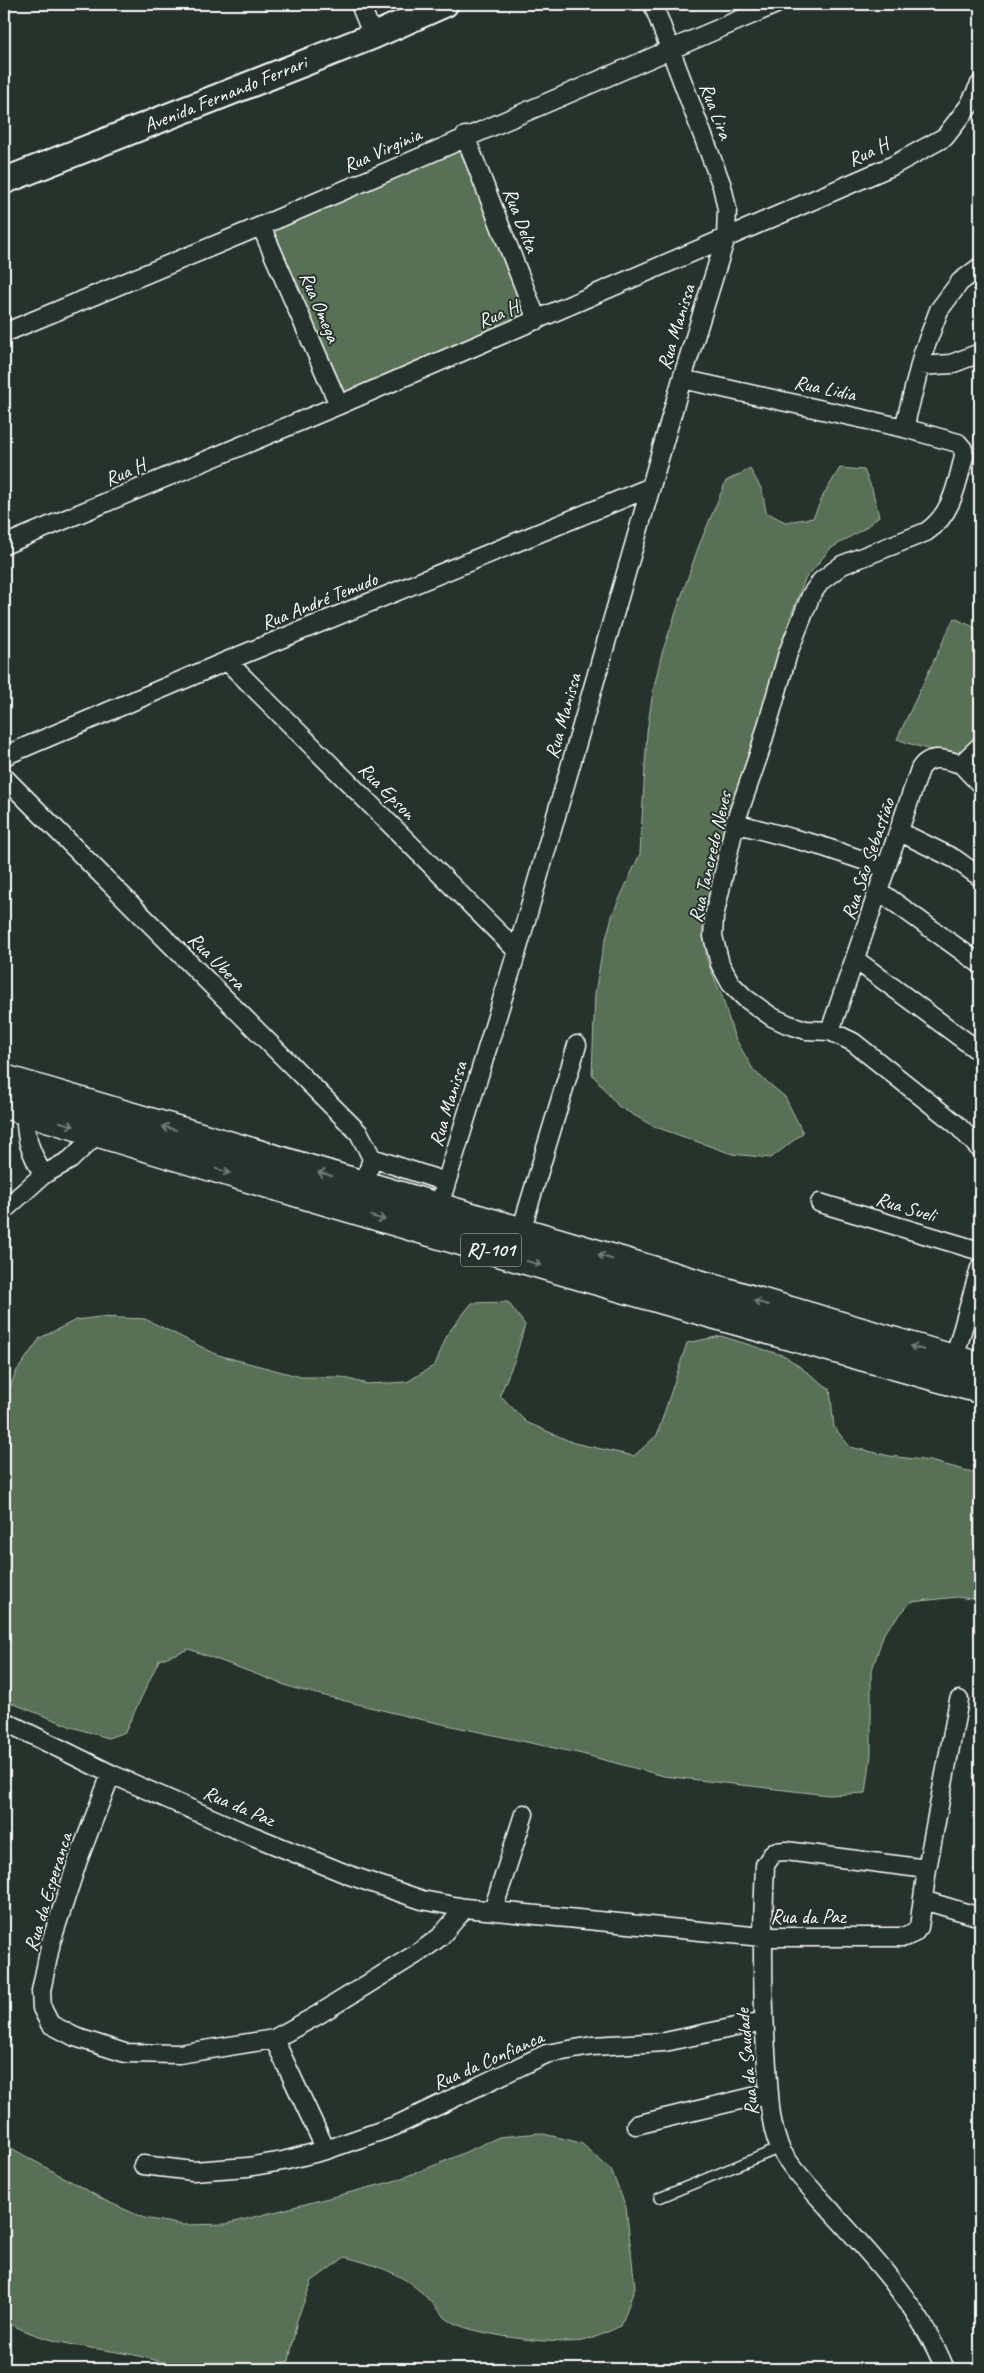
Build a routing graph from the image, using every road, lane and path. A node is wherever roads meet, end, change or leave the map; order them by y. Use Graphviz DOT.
graph roads {
  1 [pos="360,4"];
  2 [pos="653,4"];
  3 [pos="776,4"];
  4 [pos="441,5"];
  5 [pos="373,36"];
  6 [pos="669,49"];
  7 [pos="980,84"];
  8 [pos="465,136"];
  9 [pos="4,181"];
  10 [pos="261,226"];
  11 [pos="726,237"];
  12 [pos="980,267"];
  13 [pos="537,320"];
  14 [pos="4,333"];
  15 [pos="980,352"];
  16 [pos="920,366"];
  17 [pos="682,379"];
  18 [pos="339,405"];
  19 [pos="904,428"];
  20 [pos="958,443"];
  21 [pos="651,487"];
  22 [pos="4,545"];
  23 [pos="227,661"];
  24 [pos="980,746"];
  25 [pos="4,756"];
  26 [pos="961,764"];
  27 [pos="4,777"];
  28 [pos="980,784"];
  29 [pos="736,823"];
  30 [pos="900,832"];
  31 [pos="886,868"];
  32 [pos="980,877"];
  33 [pos="880,891"];
  34 [pos="517,951"];
  35 [pos="856,960"];
  36 [pos="980,964"];
  37 [pos="830,1031"];
  38 [pos="578,1045"];
  39 [pos="980,1052"];
  40 [pos="4,1079"];
  41 [pos="15,1108"];
  42 [pos="98,1133"];
  43 [pos="980,1149"];
  44 [pos="372,1158"];
  45 [pos="43,1175"];
  46 [pos="364,1186"];
  47 [pos="442,1194"];
  48 [pos="820,1203"];
  49 [pos="4,1210"];
  50 [pos="521,1231"];
  51 [pos="980,1251"];
  52 [pos="980,1268"];
  53 [pos="954,1359"];
  54 [pos="980,1367"];
  55 [pos="980,1389"];
  56 [pos="959,1700"];
  57 [pos="4,1721"];
  58 [pos="111,1774"];
  59 [pos="524,1814"];
  60 [pos="927,1870"];
  61 [pos="923,1900"];
  62 [pos="465,1908"];
  63 [pos="493,1910"];
  64 [pos="980,1917"];
  65 [pos="762,1937"];
  66 [pos="764,2021"];
  67 [pos="274,2039"];
  68 [pos="769,2093"];
  69 [pos="636,2125"];
  70 [pos="780,2148"];
  71 [pos="326,2150"];
  72 [pos="143,2166"];
  73 [pos="659,2198"];
  74 [pos="945,2369"];
  1 -- 5 [label="street"];
  2 -- 6 [label="street, Rua Lira"];
  3 -- 6 [label="street, Rua Virginia"];
  4 -- 5 [label="main road, Avenida Fernando Ferrari"];
  5 -- 9 [label="main road, Avenida Fernando Ferrari"];
  6 -- 8 [label="street, Rua Virginia"];
  6 -- 11 [label="street, Rua Lira"];
  7 -- 11 [label="street, Rua H"];
  8 -- 10 [label="street, Rua Virginia"];
  8 -- 13 [label="street, Rua Delta"];
  10 -- 14 [label="street, Rua Virginia"];
  10 -- 18 [label="street, Rua Omega"];
  11 -- 13 [label="street, Rua H"];
  11 -- 17 [label="street, Rua Manissa"];
  12 -- 16 [label="street"];
  13 -- 18 [label="street, Rua H"];
  15 -- 16 [label="street"];
  16 -- 19 [label="street"];
  17 -- 19 [label="street, Rua Lidia"];
  17 -- 21 [label="street, Rua Manissa"];
  18 -- 22 [label="street, Rua H"];
  19 -- 20 [label="street, Rua Lidia"];
  20 -- 29 [label="street, Rua Tancredo Neves"];
  21 -- 23 [label="street, Rua André Temudo"];
  21 -- 34 [label="street, Rua Manissa"];
  23 -- 25 [label="street, Rua André Temudo"];
  23 -- 34 [label="street, Rua Epson"];
  24 -- 26 [label="street"];
  26 -- 28 [label="street"];
  26 -- 30 [label="street, Rua Sāo Sebastiāo"];
  27 -- 44 [label="street, Rua Ubera"];
  29 -- 31 [label="street"];
  29 -- 37 [label="street, Rua Tancredo Neves"];
  30 -- 31 [label="street, Rua Sāo Sebastiāo"];
  30 -- 32 [label="street"];
  31 -- 33 [label="street, Rua Sāo Sebastiāo"];
  33 -- 35 [label="street, Rua Sāo Sebastiāo"];
  33 -- 36 [label="street"];
  34 -- 47 [label="street, Rua Manissa"];
  35 -- 37 [label="street, Rua Sāo Sebastiāo"];
  35 -- 39 [label="street"];
  37 -- 43 [label="street, Rua Tancredo Neves"];
  38 -- 50 [label="street"];
  46 -- 40 [label="main road, RJ-101, one-way"];
  41 -- 42 [label="main road, RJ-101, one-way"];
  41 -- 45 [label="street"];
  42 -- 45 [label="street"];
  42 -- 55 [label="main road, RJ-101, one-way"];
  44 -- 46 [label="street"];
  44 -- 47 [label="street"];
  45 -- 49 [label="street"];
  46 -- 47 [label="main road, RJ-101"];
  47 -- 50 [label="main road, RJ-101"];
  48 -- 51 [label="street, Rua Sueli"];
  53 -- 50 [label="main road, RJ-101, one-way"];
  52 -- 53 [label="street"];
  53 -- 54 [label="main road, RJ-101"];
  56 -- 60 [label="street, Rua da Paz"];
  57 -- 58 [label="street, Rua da Paz"];
  58 -- 62 [label="street, Rua da Paz"];
  58 -- 67 [label="street, Rua da Esperanca"];
  59 -- 63 [label="street"];
  60 -- 61 [label="street, Rua da Paz"];
  60 -- 65 [label="street, Rua da Saudade"];
  61 -- 64 [label="street"];
  61 -- 65 [label="street, Rua da Paz"];
  62 -- 63 [label="street, Rua da Paz"];
  62 -- 67 [label="street"];
  63 -- 65 [label="street, Rua da Paz"];
  65 -- 66 [label="street, Rua da Saudade"];
  66 -- 68 [label="street, Rua da Saudade"];
  66 -- 71 [label="street, Rua da Confianca"];
  67 -- 71 [label="street"];
  68 -- 69 [label="street"];
  68 -- 70 [label="street, Rua da Saudade"];
  70 -- 73 [label="lane"];
  70 -- 74 [label="street, Rua da Saudade"];
  71 -- 72 [label="street, Rua da Confianca"];
}
